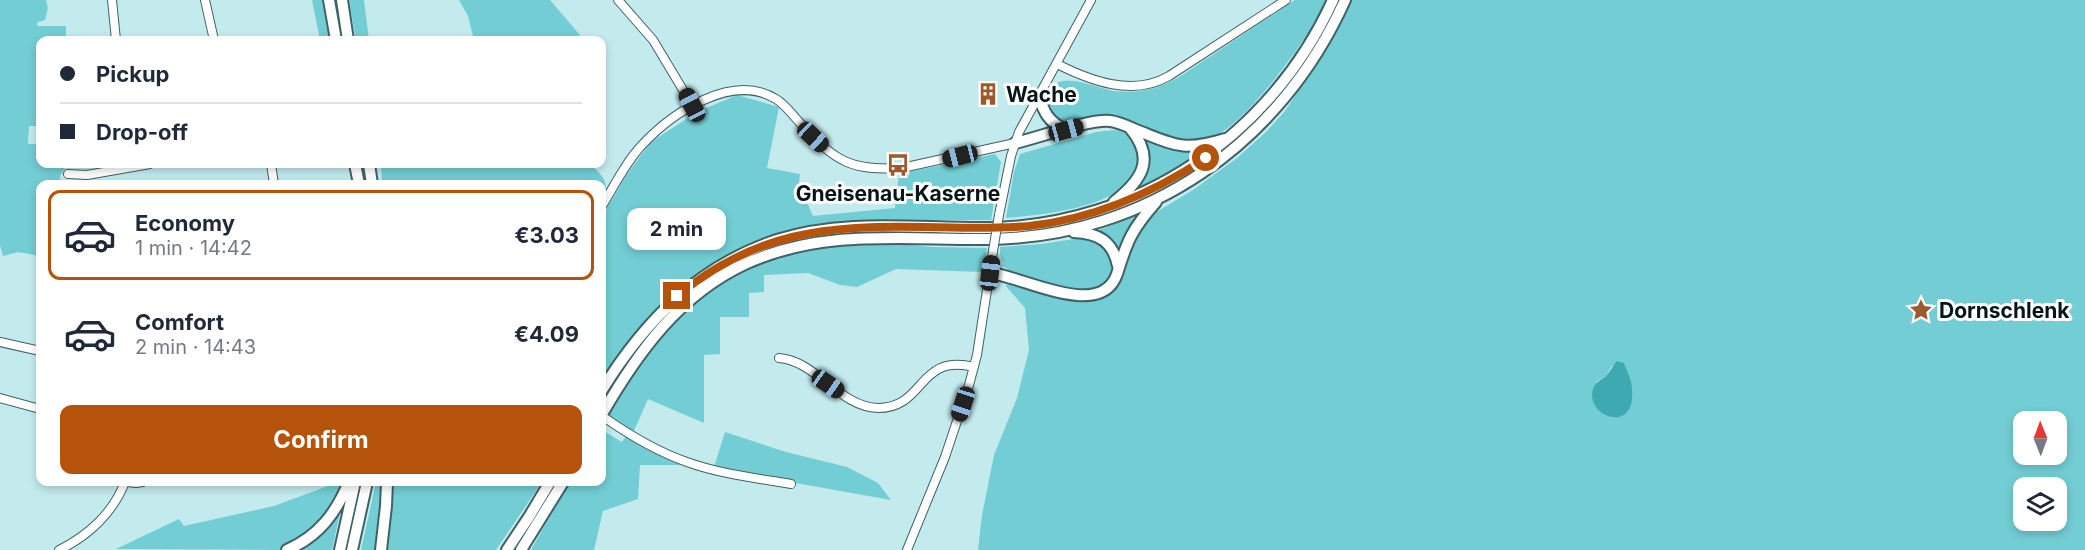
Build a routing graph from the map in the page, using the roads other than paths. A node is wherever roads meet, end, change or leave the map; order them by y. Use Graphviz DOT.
graph roads {
  1 [pos="112,0"];
  2 [pos="205,0"];
  3 [pos="329,0"];
  4 [pos="342,0"];
  5 [pos="618,0"];
  6 [pos="1092,0"];
  7 [pos="1286,0"];
  8 [pos="1333,0"];
  9 [pos="1345,0"];
  10 [pos="116,36"];
  11 [pos="213,36"];
  12 [pos="335,36"];
  13 [pos="347,36"];
  14 [pos="1057,63"];
  15 [pos="1038,94"];
  16 [pos="692,105"];
  17 [pos="1130,128"];
  18 [pos="1066,130"];
  19 [pos="1231,137"];
  20 [pos="1015,143"];
  21 [pos="118,168"];
  22 [pos="68,174"];
  23 [pos="1161,198"];
  24 [pos="606,200"];
  25 [pos="1105,208"];
  26 [pos="1062,232"];
  27 [pos="1118,268"];
  28 [pos="990,273"];
  29 [pos="0,342"];
  30 [pos="36,350"];
  31 [pos="779,358"];
  32 [pos="974,367"];
  33 [pos="616,378"];
  34 [pos="606,387"];
  35 [pos="0,398"];
  36 [pos="606,407"];
  37 [pos="36,408"];
  38 [pos="606,418"];
  39 [pos="791,484"];
  40 [pos="124,486"];
  41 [pos="347,486"];
  42 [pos="354,486"];
  43 [pos="367,486"];
  44 [pos="387,486"];
  45 [pos="548,486"];
  46 [pos="561,486"];
  47 [pos="59,550"];
  48 [pos="287,550"];
  49 [pos="340,550"];
  50 [pos="352,550"];
  51 [pos="381,550"];
  52 [pos="507,550"];
  53 [pos="521,550"];
  54 [pos="907,550"];
  1 -- 10 [label="street"];
  2 -- 11 [label="street"];
  3 -- 12 [label="highway"];
  4 -- 13 [label="highway"];
  5 -- 16 [label="street"];
  6 -- 14 [label="street"];
  7 -- 14 [label="street"];
  8 -- 19 [label="highway"];
  9 -- 23 [label="highway"];
  14 -- 15 [label="street"];
  15 -- 18 [label="highway"];
  15 -- 20 [label="street"];
  16 -- 20 [label="street"];
  16 -- 24 [label="street"];
  17 -- 18 [label="highway"];
  17 -- 19 [label="highway"];
  17 -- 25 [label="highway"];
  18 -- 20 [label="highway"];
  19 -- 25 [label="highway"];
  20 -- 28 [label="street, bridge"];
  21 -- 22 [label="street"];
  23 -- 26 [label="highway"];
  23 -- 27 [label="highway"];
  25 -- 33 [label="highway"];
  26 -- 27 [label="highway"];
  26 -- 33 [label="highway"];
  27 -- 28 [label="highway"];
  28 -- 32 [label="street"];
  29 -- 30 [label="street"];
  31 -- 32 [label="street"];
  32 -- 54 [label="street"];
  33 -- 34 [label="highway"];
  33 -- 36 [label="highway"];
  35 -- 37 [label="street"];
  38 -- 39 [label="street"];
  40 -- 47 [label="street"];
  41 -- 48 [label="highway"];
  42 -- 49 [label="highway"];
  43 -- 50 [label="highway"];
  44 -- 51 [label="highway"];
  45 -- 52 [label="highway"];
  46 -- 53 [label="highway"];
}
